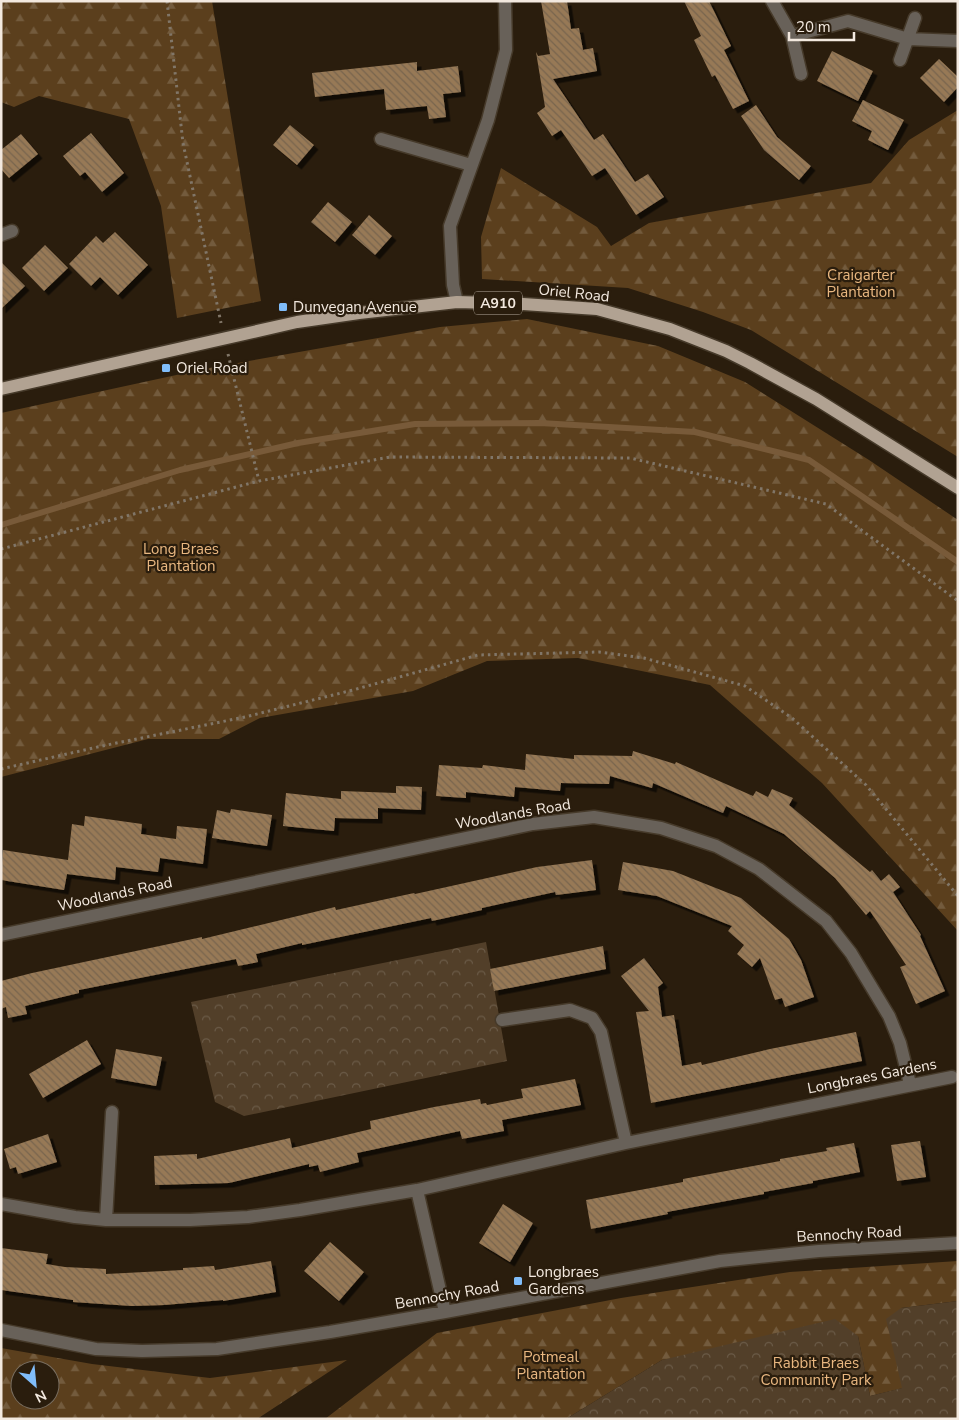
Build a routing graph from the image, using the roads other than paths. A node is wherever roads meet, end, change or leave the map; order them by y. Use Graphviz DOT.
graph roads {
  1 [pos="505,1"];
  2 [pos="772,1"];
  3 [pos="916,18"];
  4 [pos="792,36"];
  5 [pos="908,39"];
  6 [pos="958,41"];
  7 [pos="900,60"];
  8 [pos="801,74"];
  9 [pos="381,139"];
  10 [pos="471,166"];
  11 [pos="456,302"];
  12 [pos="1,389"];
  13 [pos="958,488"];
  14 [pos="1,935"];
  15 [pos="502,1020"];
  16 [pos="952,1077"];
  17 [pos="910,1084"];
  18 [pos="112,1112"];
  19 [pos="626,1144"];
  20 [pos="417,1190"];
  21 [pos="1,1204"];
  22 [pos="106,1220"];
  23 [pos="958,1243"];
  24 [pos="445,1312"];
  25 [pos="1,1330"];
  1 -- 10 [label="street"];
  2 -- 4 [label="street"];
  3 -- 5 [label="street"];
  4 -- 5 [label="street"];
  4 -- 8 [label="street"];
  5 -- 6 [label="street"];
  5 -- 7 [label="street"];
  9 -- 10 [label="street"];
  10 -- 11 [label="street"];
  11 -- 12 [label="main road, Oriel Road / A910"];
  11 -- 13 [label="main road, Oriel Road / A910"];
  14 -- 17 [label="street, Woodlands Road"];
  15 -- 19 [label="street"];
  16 -- 17 [label="street, Longbraes Gardens"];
  17 -- 19 [label="street, Longbraes Gardens"];
  18 -- 22 [label="street"];
  19 -- 20 [label="street, Longbraes Gardens"];
  20 -- 22 [label="street, Longbraes Gardens"];
  20 -- 24 [label="street"];
  21 -- 22 [label="street, Longbraes Gardens"];
  23 -- 24 [label="street, Bennochy Road"];
  24 -- 25 [label="street, Bennochy Road"];
}
